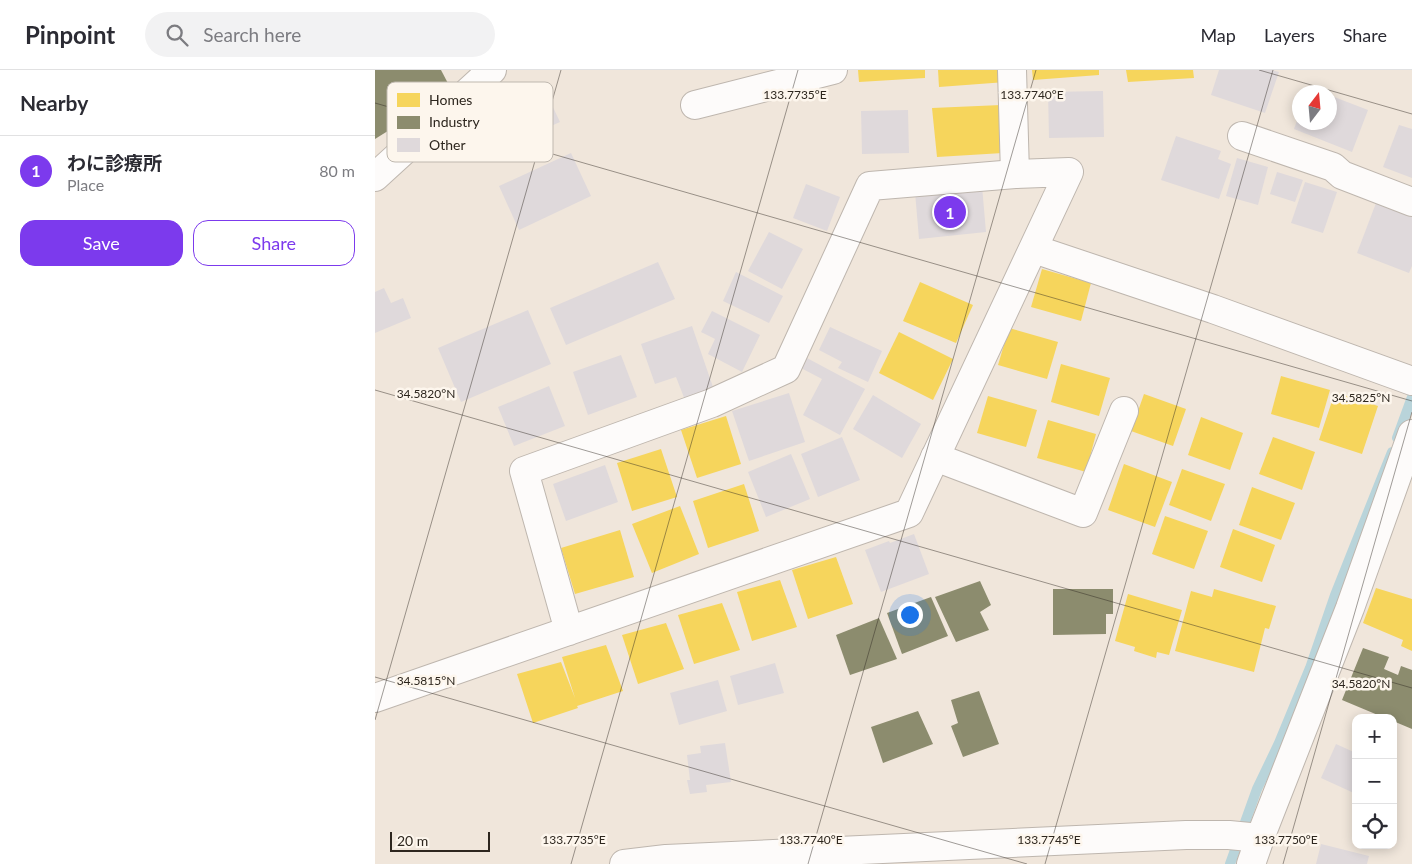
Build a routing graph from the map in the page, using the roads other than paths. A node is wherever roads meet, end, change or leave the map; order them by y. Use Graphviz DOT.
graph roads {
  1 [pos="492,70"];
  2 [pos="833,70"];
  3 [pos="1012,70"];
  4 [pos="479,82"];
  5 [pos="695,105"];
  6 [pos="1242,136"];
  7 [pos="391,162"];
  8 [pos="1015,174"];
  9 [pos="375,177"];
  10 [pos="1412,202"];
  11 [pos="1034,249"];
  12 [pos="1410,380"];
  13 [pos="1124,411"];
  14 [pos="1412,434"];
  15 [pos="935,457"];
  16 [pos="569,630"];
  17 [pos="375,698"];
  18 [pos="1246,837"];
  19 [pos="624,864"];
  20 [pos="1251,864"];
  1 -- 4 [label="street"];
  2 -- 5 [label="street"];
  3 -- 8 [label="street"];
  6 -- 10 [label="street"];
  7 -- 9 [label="street"];
  8 -- 11 [label="street"];
  8 -- 16 [label="street"];
  11 -- 12 [label="street"];
  11 -- 15 [label="street"];
  13 -- 15 [label="street"];
  14 -- 18 [label="street"];
  15 -- 16 [label="street"];
  16 -- 17 [label="street"];
  18 -- 19 [label="street"];
  18 -- 20 [label="street"];
}
